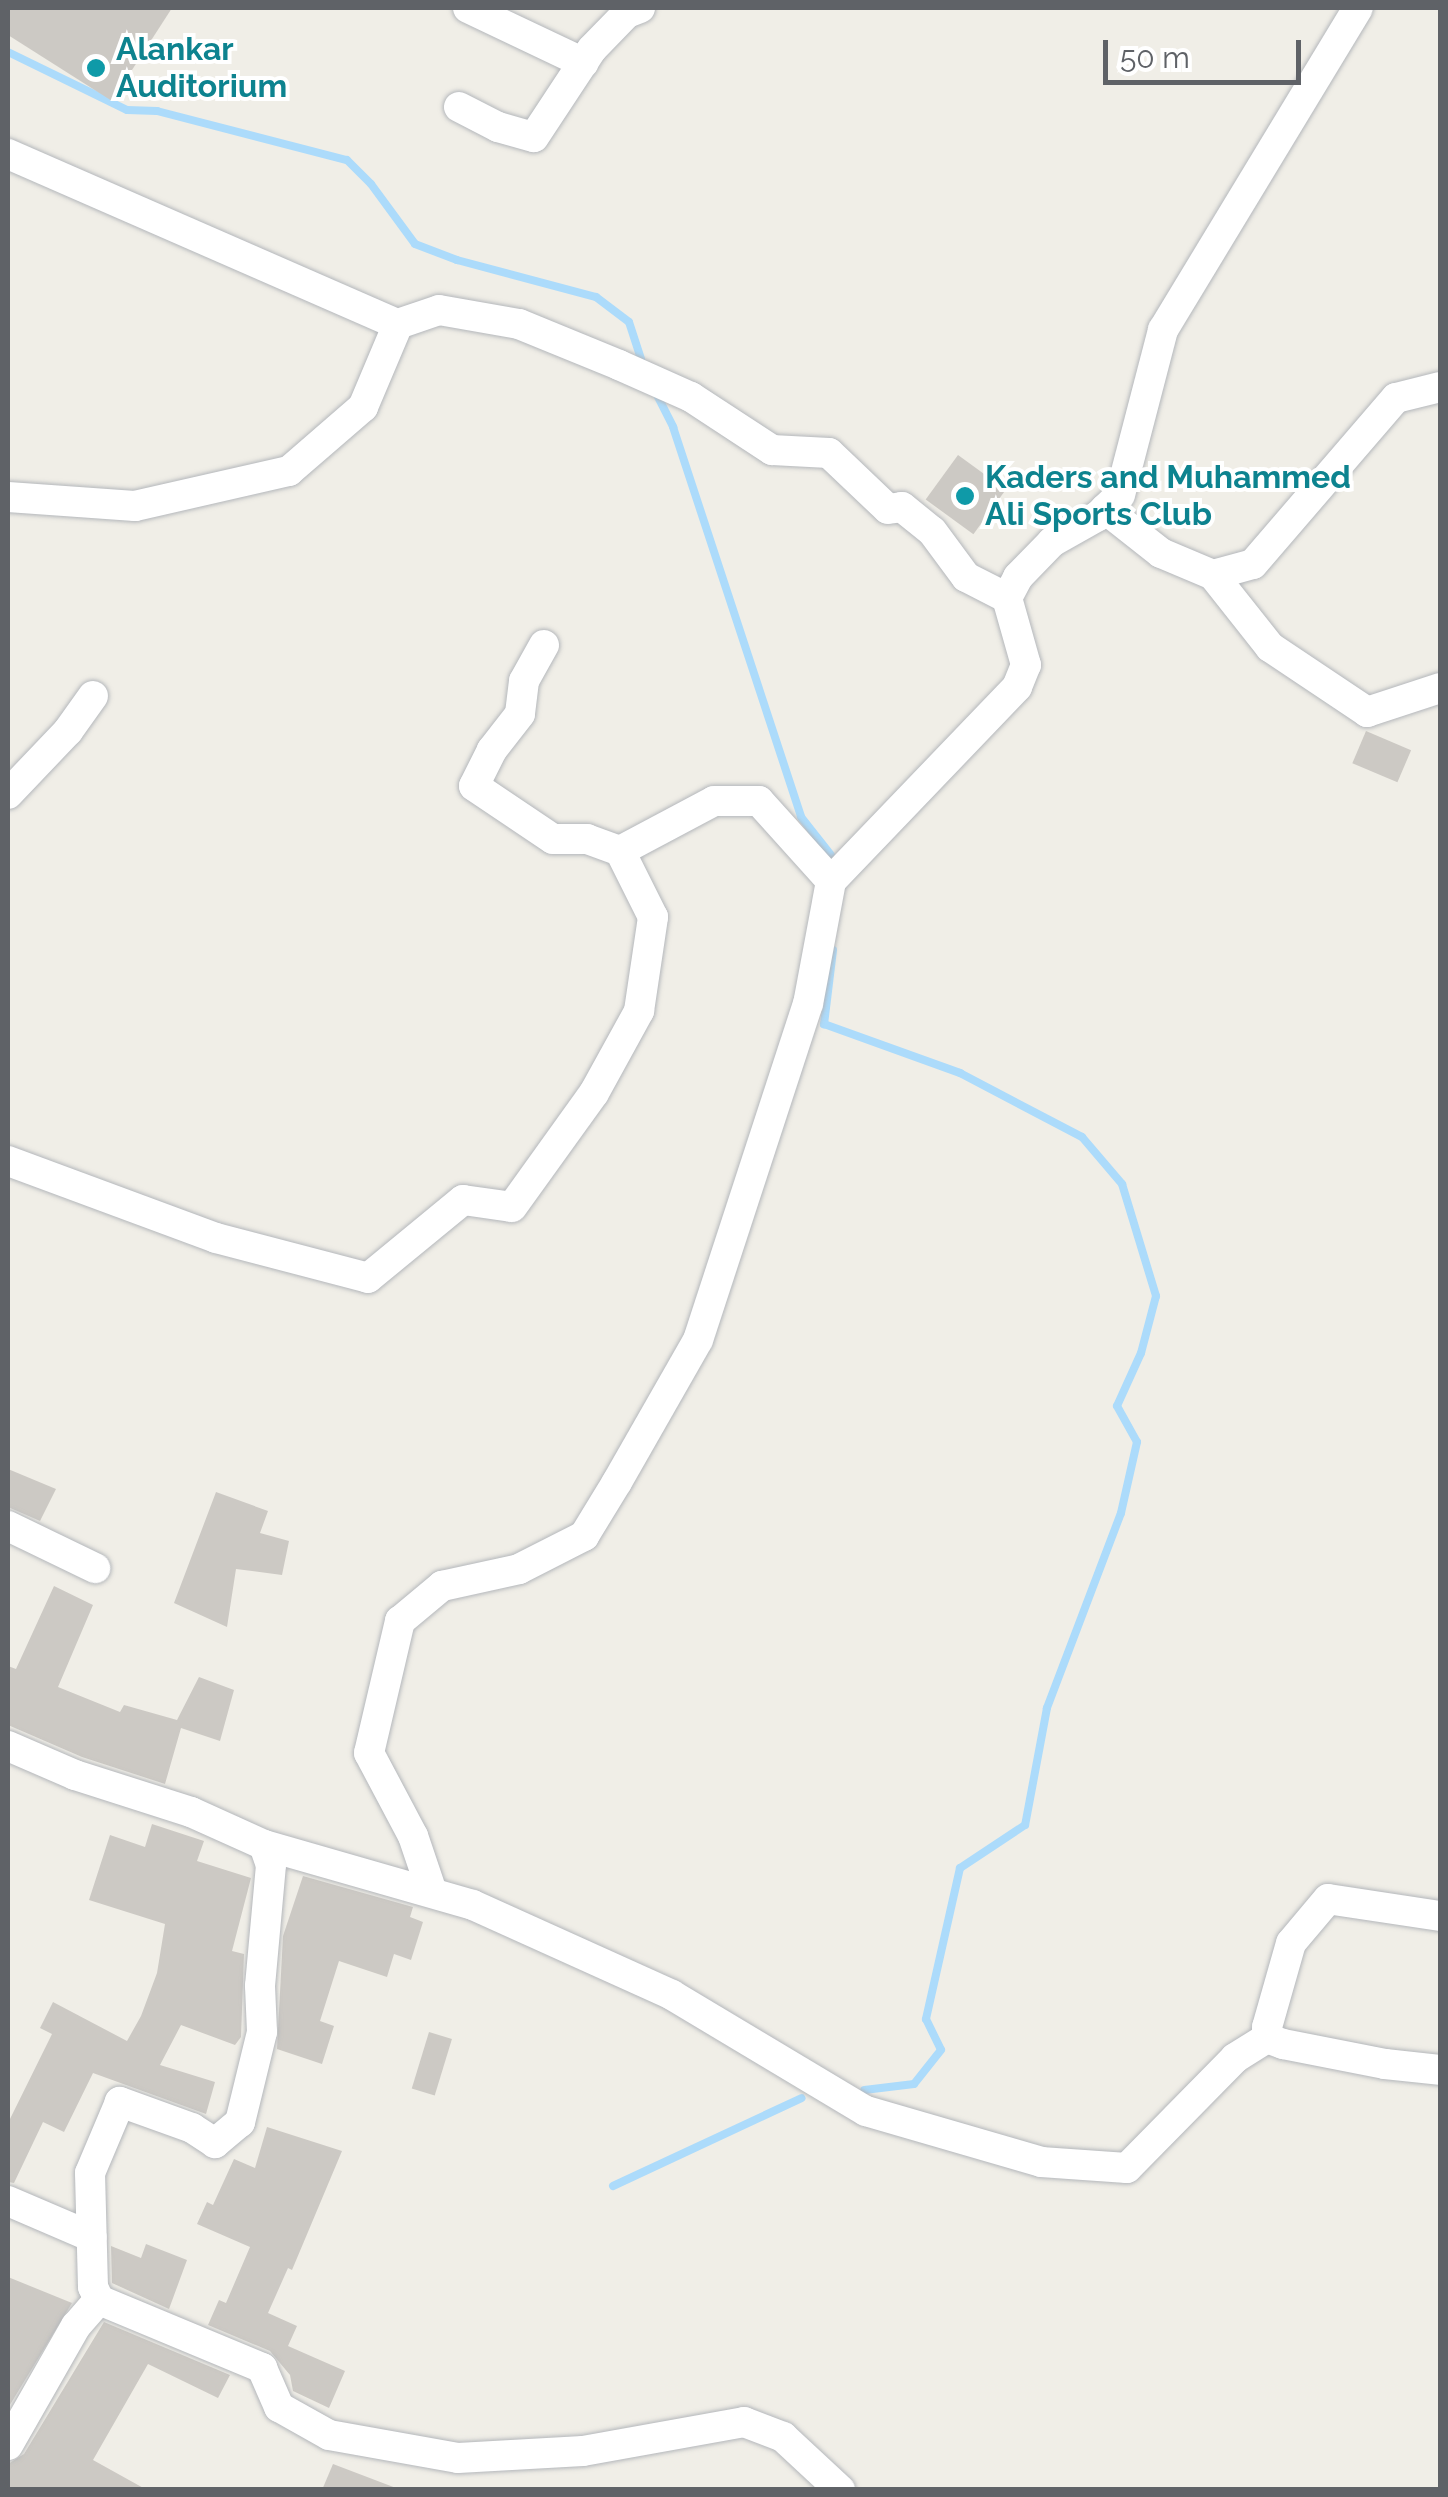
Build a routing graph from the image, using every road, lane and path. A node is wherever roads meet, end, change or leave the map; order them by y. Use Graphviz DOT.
graph roads {
  1 [pos="468,8"];
  2 [pos="640,8"];
  3 [pos="1358,8"];
  4 [pos="584,63"];
  5 [pos="460,106"];
  6 [pos="8,154"];
  7 [pos="398,324"];
  8 [pos="1440,387"];
  9 [pos="8,497"];
  10 [pos="1105,509"];
  11 [pos="1213,574"];
  12 [pos="1007,598"];
  13 [pos="544,644"];
  14 [pos="1440,688"];
  15 [pos="93,696"];
  16 [pos="8,794"];
  17 [pos="620,851"];
  18 [pos="831,880"];
  19 [pos="8,1161"];
  20 [pos="8,1526"];
  21 [pos="95,1568"];
  22 [pos="8,1746"];
  23 [pos="264,1846"];
  24 [pos="432,1892"];
  25 [pos="1440,1916"];
  26 [pos="1267,2038"];
  27 [pos="1440,2070"];
  28 [pos="8,2201"];
  29 [pos="92,2237"];
  30 [pos="100,2300"];
  31 [pos="8,2445"];
  32 [pos="840,2490"];
  1 -- 4 [label="street"];
  2 -- 4 [label="street"];
  3 -- 10 [label="street"];
  4 -- 5 [label="street"];
  6 -- 7 [label="street"];
  7 -- 9 [label="street"];
  7 -- 12 [label="street"];
  8 -- 11 [label="street"];
  10 -- 11 [label="street"];
  10 -- 12 [label="street"];
  11 -- 14 [label="street"];
  12 -- 18 [label="street"];
  13 -- 17 [label="street"];
  15 -- 16 [label="street"];
  17 -- 18 [label="street"];
  17 -- 19 [label="street"];
  18 -- 24 [label="street"];
  20 -- 21 [label="street"];
  22 -- 23 [label="street"];
  23 -- 24 [label="street"];
  23 -- 29 [label="street"];
  24 -- 26 [label="street"];
  25 -- 26 [label="street"];
  26 -- 27 [label="street"];
  28 -- 29 [label="street"];
  29 -- 30 [label="street"];
  30 -- 31 [label="street"];
  30 -- 32 [label="street"];
}
